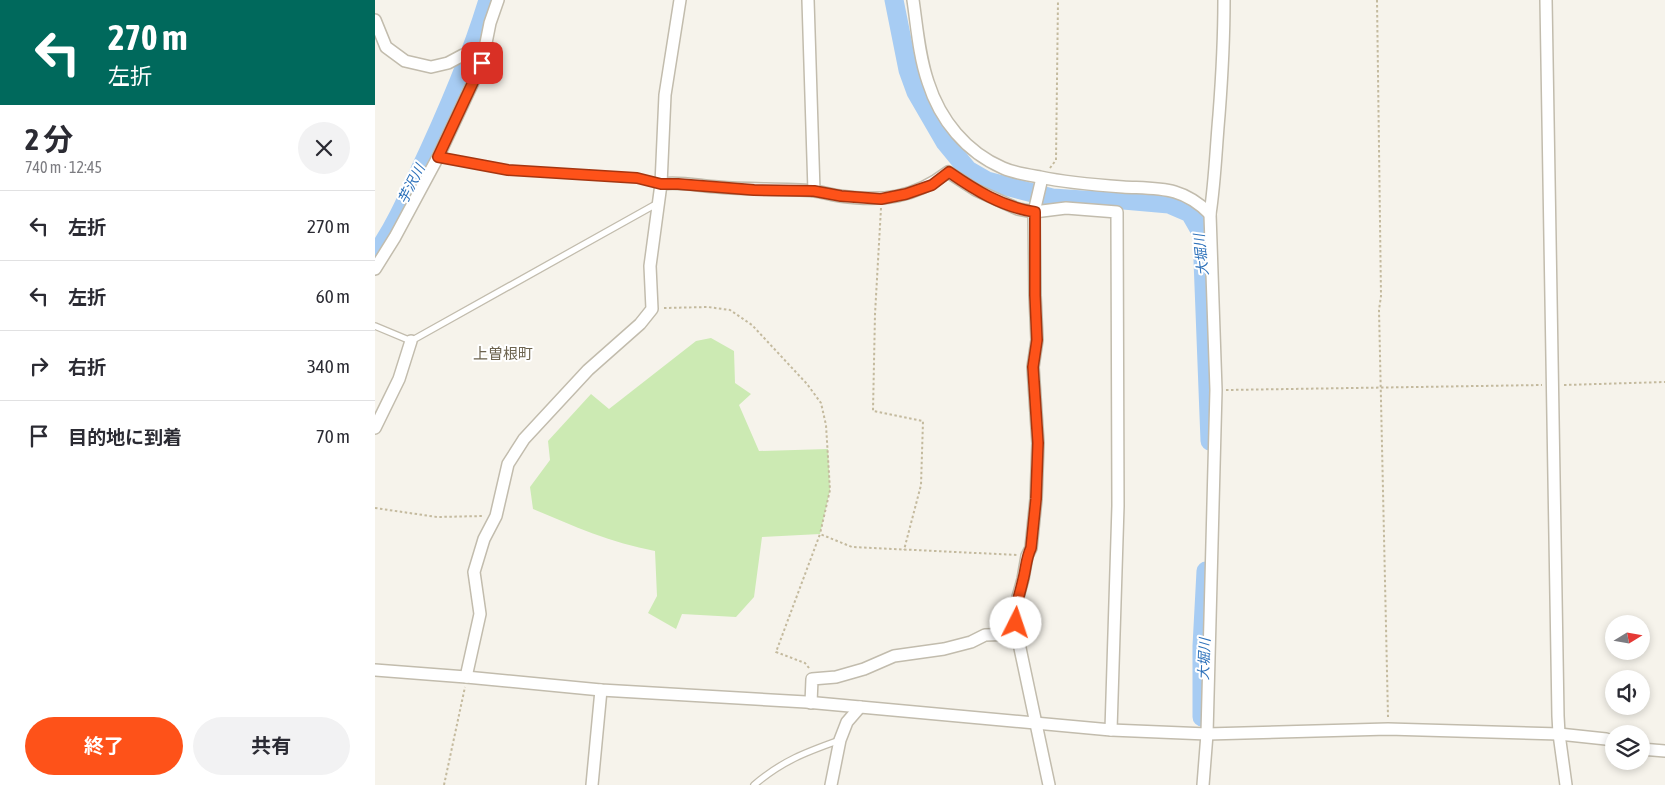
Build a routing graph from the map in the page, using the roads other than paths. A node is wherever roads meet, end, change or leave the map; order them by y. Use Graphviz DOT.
graph roads {
  1 [pos="498,0"];
  2 [pos="680,0"];
  3 [pos="808,0"];
  4 [pos="913,0"];
  5 [pos="1224,0"];
  6 [pos="1546,0"];
  7 [pos="375,20"];
  8 [pos="478,62"];
  9 [pos="438,157"];
  10 [pos="1042,178"];
  11 [pos="661,184"];
  12 [pos="814,191"];
  13 [pos="659,202"];
  14 [pos="1035,212"];
  15 [pos="1210,214"];
  16 [pos="375,269"];
  17 [pos="375,326"];
  18 [pos="411,341"];
  19 [pos="375,428"];
  20 [pos="1017,634"];
  21 [pos="375,670"];
  22 [pos="466,677"];
  23 [pos="601,690"];
  24 [pos="811,703"];
  25 [pos="860,707"];
  26 [pos="1036,724"];
  27 [pos="1111,730"];
  28 [pos="1207,734"];
  29 [pos="1559,734"];
  30 [pos="1605,739"];
  31 [pos="840,740"];
  32 [pos="1650,750"];
  33 [pos="1665,751"];
  34 [pos="592,785"];
  35 [pos="754,785"];
  36 [pos="831,785"];
  37 [pos="1049,785"];
  38 [pos="1203,785"];
  39 [pos="1566,785"];
  1 -- 8 [label="street"];
  2 -- 11 [label="street"];
  3 -- 12 [label="street"];
  4 -- 10 [label="street"];
  5 -- 15 [label="street"];
  6 -- 29 [label="street"];
  7 -- 8 [label="street"];
  8 -- 9 [label="street"];
  9 -- 11 [label="lane"];
  9 -- 16 [label="street"];
  10 -- 14 [label="street"];
  10 -- 15 [label="street"];
  11 -- 12 [label="street"];
  11 -- 13 [label="street"];
  12 -- 14 [label="street"];
  13 -- 18 [label="lane"];
  13 -- 22 [label="street"];
  14 -- 20 [label="street"];
  14 -- 27 [label="street"];
  15 -- 28 [label="street"];
  17 -- 18 [label="lane"];
  18 -- 19 [label="street"];
  20 -- 24 [label="street"];
  20 -- 26 [label="street"];
  21 -- 22 [label="street"];
  22 -- 23 [label="street"];
  23 -- 24 [label="street"];
  23 -- 34 [label="street"];
  24 -- 25 [label="street"];
  25 -- 26 [label="street"];
  25 -- 31 [label="street"];
  26 -- 27 [label="street"];
  26 -- 37 [label="street"];
  27 -- 28 [label="street"];
  28 -- 29 [label="street"];
  28 -- 38 [label="street"];
  29 -- 30 [label="street"];
  29 -- 39 [label="street"];
  31 -- 35 [label="lane"];
  31 -- 36 [label="street"];
  32 -- 33 [label="street"];
}
